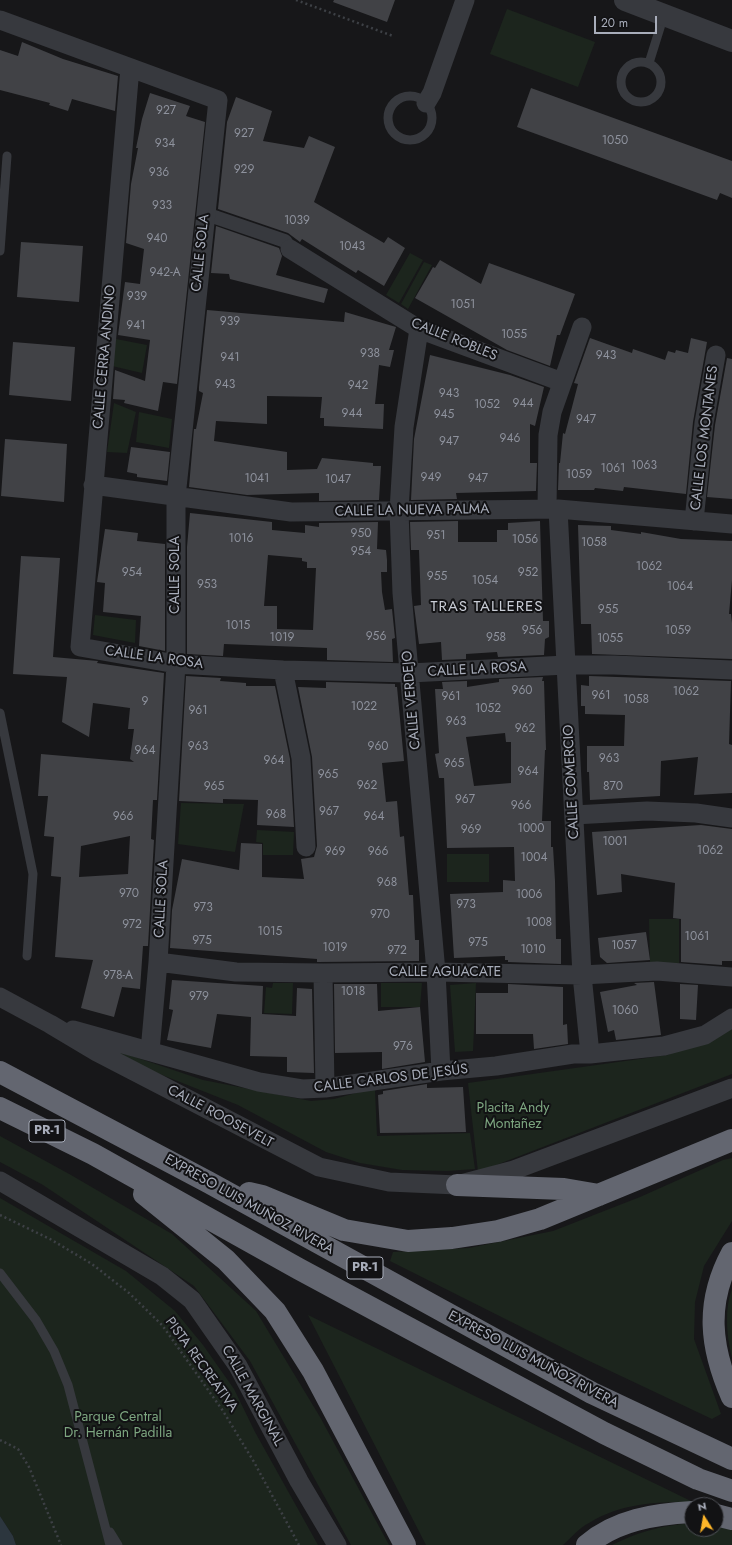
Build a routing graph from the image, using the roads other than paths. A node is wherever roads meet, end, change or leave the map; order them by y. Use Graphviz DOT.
graph roads {
  1 [pos="466,0"];
  2 [pos="625,0"];
  3 [pos="664,15"];
  4 [pos="0,20"];
  5 [pos="732,41"];
  6 [pos="649,63"];
  7 [pos="130,68"];
  8 [pos="426,103"];
  9 [pos="7,156"];
  10 [pos="206,214"];
  11 [pos="290,249"];
  12 [pos="0,251"];
  13 [pos="582,327"];
  14 [pos="419,329"];
  15 [pos="716,355"];
  16 [pos="562,382"];
  17 [pos="93,485"];
  18 [pos="176,497"];
  19 [pos="552,509"];
  20 [pos="399,511"];
  21 [pos="694,521"];
  22 [pos="732,524"];
  23 [pos="80,647"];
  24 [pos="176,664"];
  25 [pos="566,665"];
  26 [pos="283,670"];
  27 [pos="732,670"];
  28 [pos="410,673"];
  29 [pos="0,713"];
  30 [pos="574,815"];
  31 [pos="732,818"];
  32 [pos="306,847"];
  33 [pos="27,956"];
  34 [pos="158,962"];
  35 [pos="436,972"];
  36 [pos="323,973"];
  37 [pos="582,975"];
  38 [pos="732,977"];
  39 [pos="0,998"];
  40 [pos="732,1018"];
  41 [pos="50,1024"];
  42 [pos="150,1051"];
  43 [pos="590,1054"];
  44 [pos="441,1071"];
  45 [pos="0,1072"];
  46 [pos="325,1088"];
  47 [pos="732,1088"];
  48 [pos="0,1108"];
  49 [pos="732,1140"];
  50 [pos="94,1154"];
  51 [pos="0,1180"];
  52 [pos="208,1182"];
  53 [pos="457,1185"];
  54 [pos="600,1195"];
  55 [pos="732,1253"];
  56 [pos="0,1273"];
  57 [pos="732,1397"];
  58 [pos="732,1459"];
  59 [pos="732,1491"];
  60 [pos="684,1513"];
  61 [pos="104,1522"];
  62 [pos="103,1545"];
  63 [pos="110,1545"];
  64 [pos="118,1545"];
  65 [pos="337,1545"];
  66 [pos="405,1545"];
  67 [pos="587,1545"];
  1 -- 8 [label="street"];
  2 -- 3 [label="street"];
  3 -- 5 [label="street"];
  3 -- 6 [label="lane"];
  4 -- 7 [label="street"];
  6 -- 6 [label="lane"];
  7 -- 10 [label="street, CALLE SOLA"];
  7 -- 17 [label="street, CALLE CERRA ANDINO"];
  8 -- 8 [label="lane"];
  9 -- 12 [label="lane"];
  10 -- 11 [label="street"];
  10 -- 18 [label="street, CALLE SOLA"];
  11 -- 14 [label="street, CALLE ROBLES"];
  13 -- 16 [label="street, CALLE COMERCIO"];
  14 -- 16 [label="street, CALLE ROBLES"];
  14 -- 20 [label="street, CALLE VERDEJO"];
  15 -- 21 [label="street, CALLE LOS MONTANES"];
  16 -- 19 [label="street, CALLE COMERCIO"];
  17 -- 18 [label="street, CALLE LA NUEVA PALMA"];
  17 -- 23 [label="street, CALLE CERRA ANDINO"];
  18 -- 20 [label="street, CALLE LA NUEVA PALMA"];
  18 -- 24 [label="street, CALLE SOLA"];
  19 -- 20 [label="street, CALLE LA NUEVA PALMA"];
  19 -- 21 [label="street, CALLE LA NUEVA PALMA"];
  19 -- 25 [label="street, CALLE COMERCIO"];
  20 -- 28 [label="street, CALLE VERDEJO"];
  21 -- 22 [label="street, CALLE LA NUEVA PALMA"];
  23 -- 24 [label="street, CALLE LA ROSA"];
  24 -- 26 [label="street, CALLE LA ROSA"];
  24 -- 34 [label="street, CALLE SOLA"];
  25 -- 27 [label="street, CALLE LA ROSA"];
  25 -- 28 [label="street, CALLE LA ROSA"];
  25 -- 30 [label="street, CALLE COMERCIO"];
  26 -- 28 [label="street, CALLE LA ROSA"];
  26 -- 32 [label="street"];
  28 -- 35 [label="street, CALLE VERDEJO"];
  29 -- 33 [label="lane"];
  30 -- 31 [label="street"];
  30 -- 37 [label="street, CALLE COMERCIO"];
  34 -- 36 [label="street, CALLE AGUACATE"];
  34 -- 42 [label="street, CALLE SOLA"];
  35 -- 36 [label="street, CALLE AGUACATE"];
  35 -- 37 [label="street, CALLE AGUACATE"];
  35 -- 44 [label="street, CALLE VERDEJO"];
  36 -- 46 [label="street"];
  37 -- 38 [label="street, CALLE AGUACATE"];
  37 -- 43 [label="street, CALLE COMERCIO"];
  39 -- 41 [label="street, CALLE ROOSEVELT"];
  40 -- 43 [label="street, CALLE CARLOS DE JESÚS"];
  41 -- 42 [label="street, CALLE CARLOS DE JESÚS"];
  41 -- 53 [label="street, CALLE ROOSEVELT"];
  42 -- 46 [label="street, CALLE CARLOS DE JESÚS"];
  43 -- 44 [label="street, CALLE CARLOS DE JESÚS"];
  44 -- 46 [label="street, CALLE CARLOS DE JESÚS"];
  45 -- 52 [label="highway, EXPRESO LUIS MUÑOZ RIVERA / PR-1"];
  47 -- 53 [label="street, CALLE ROOSEVELT"];
  48 -- 50 [label="highway, PR-1"];
  49 -- 54 [label="highway"];
  50 -- 59 [label="highway, PR-1"];
  50 -- 66 [label="highway"];
  51 -- 65 [label="street, CALLE MARGINAL"];
  52 -- 54 [label="highway"];
  52 -- 58 [label="highway, EXPRESO LUIS MUÑOZ RIVERA / PR-1"];
  53 -- 54 [label="highway"];
  55 -- 57 [label="highway"];
  56 -- 61 [label="lane"];
  60 -- 67 [label="highway"];
  61 -- 62 [label="lane"];
  61 -- 63 [label="lane"];
  61 -- 64 [label="lane"];
}
